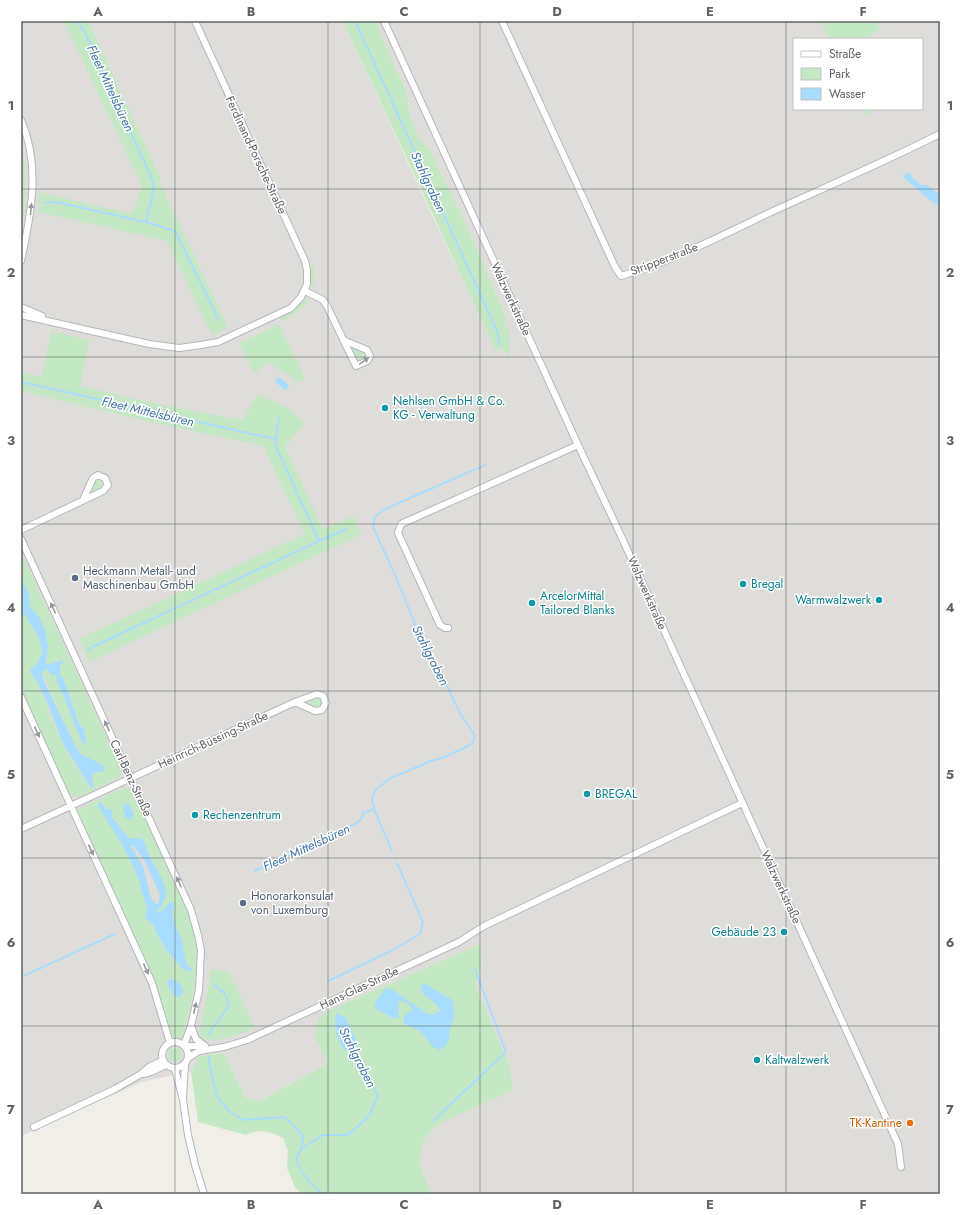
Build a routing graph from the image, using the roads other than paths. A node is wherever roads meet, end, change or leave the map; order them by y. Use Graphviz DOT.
graph roads {
  1 [pos="195,21"];
  2 [pos="384,21"];
  3 [pos="502,21"];
  4 [pos="21,120"];
  5 [pos="940,134"];
  6 [pos="21,261"];
  7 [pos="305,291"];
  8 [pos="21,307"];
  9 [pos="21,315"];
  10 [pos="52,321"];
  11 [pos="343,340"];
  12 [pos="578,445"];
  13 [pos="83,500"];
  14 [pos="21,530"];
  15 [pos="21,539"];
  16 [pos="448,628"];
  17 [pos="21,697"];
  18 [pos="295,702"];
  19 [pos="132,778"];
  20 [pos="742,803"];
  21 [pos="71,806"];
  22 [pos="21,829"];
  23 [pos="191,1026"];
  24 [pos="170,1043"];
  25 [pos="232,1045"];
  26 [pos="184,1046"];
  27 [pos="205,1046"];
  28 [pos="188,1058"];
  29 [pos="164,1062"];
  30 [pos="185,1065"];
  31 [pos="175,1069"];
  32 [pos="183,1100"];
  33 [pos="34,1127"];
  34 [pos="901,1167"];
  35 [pos="204,1194"];
  1 -- 7 [label="street, Ferdinand-Porsche-Straße"];
  2 -- 12 [label="street, Walzwerkstraße"];
  3 -- 5 [label="street, Stripperstraße"];
  6 -- 4 [label="street, one-way"];
  7 -- 10 [label="street"];
  7 -- 11 [label="street"];
  8 -- 10 [label="street"];
  9 -- 10 [label="street"];
  11 -- 11 [label="street, one-way"];
  12 -- 16 [label="street"];
  12 -- 20 [label="street, Walzwerkstraße"];
  13 -- 13 [label="street"];
  13 -- 14 [label="street"];
  19 -- 15 [label="street, Carl-Benz-Straße, one-way"];
  17 -- 21 [label="street, one-way"];
  18 -- 18 [label="street, Heinrich-Büssing-Straße"];
  18 -- 19 [label="street, Heinrich-Büssing-Straße"];
  19 -- 21 [label="street, Heinrich-Büssing-Straße"];
  23 -- 19 [label="street, Carl-Benz-Straße, one-way"];
  20 -- 25 [label="street, Hans-Glas-Straße"];
  20 -- 34 [label="street, Walzwerkstraße"];
  21 -- 22 [label="street, Heinrich-Büssing-Straße"];
  21 -- 24 [label="street, one-way"];
  23 -- 26 [label="street, Carl-Benz-Straße"];
  23 -- 27 [label="street"];
  24 -- 26 [label="street"];
  24 -- 29 [label="street"];
  25 -- 27 [label="street, Hans-Glas-Straße"];
  25 -- 28 [label="street, Hans-Glas-Straße"];
  26 -- 27 [label="street, Hans-Glas-Straße"];
  26 -- 28 [label="street"];
  28 -- 30 [label="street"];
  29 -- 31 [label="street"];
  29 -- 33 [label="street"];
  30 -- 31 [label="street"];
  30 -- 32 [label="street"];
  31 -- 32 [label="street"];
  32 -- 35 [label="street"];
}
